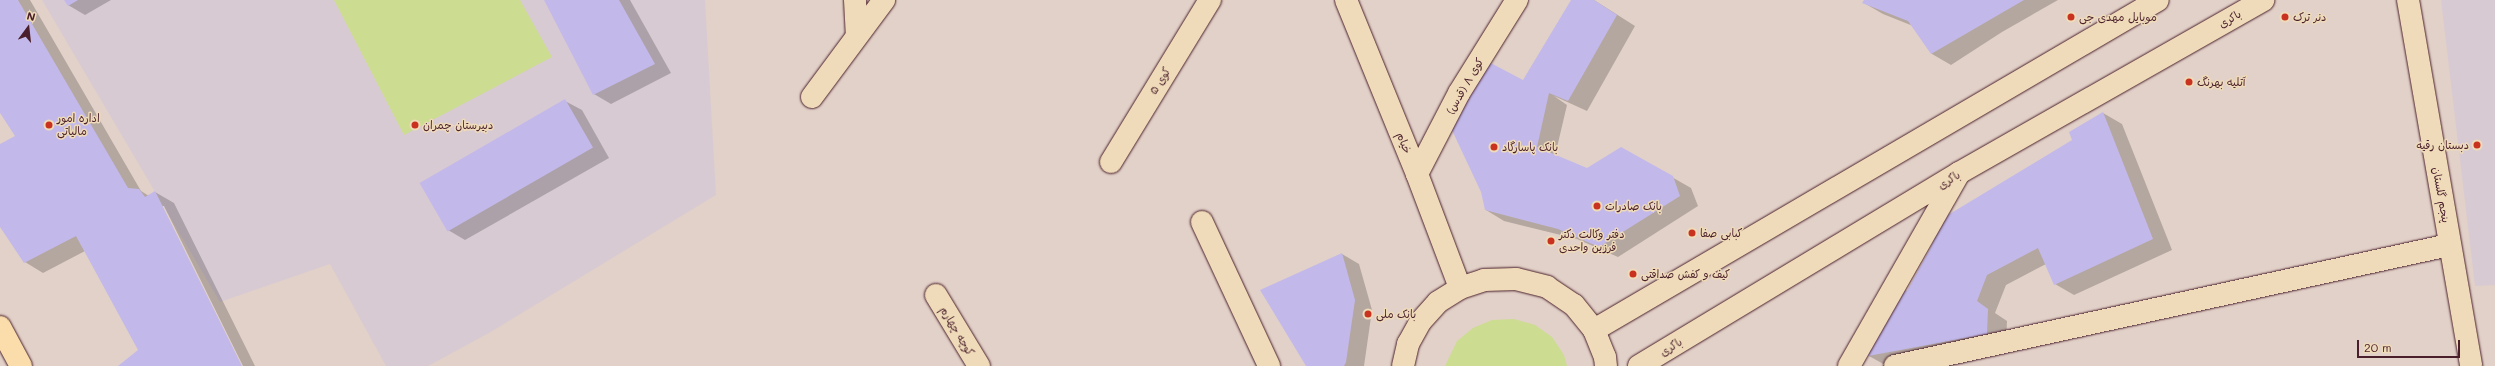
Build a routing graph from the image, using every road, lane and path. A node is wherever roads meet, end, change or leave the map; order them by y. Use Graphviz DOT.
graph roads {
  1 [pos="855,0"];
  2 [pos="884,0"];
  3 [pos="1210,0"];
  4 [pos="1346,0"];
  5 [pos="1517,0"];
  6 [pos="2158,0"];
  7 [pos="2263,0"];
  8 [pos="2408,0"];
  9 [pos="857,34"];
  10 [pos="812,97"];
  11 [pos="1111,162"];
  12 [pos="1959,173"];
  13 [pos="1417,174"];
  14 [pos="1202,222"];
  15 [pos="2449,245"];
  16 [pos="1460,288"];
  17 [pos="936,295"];
  18 [pos="0,327"];
  19 [pos="1594,330"];
  20 [pos="21,366"];
  21 [pos="979,366"];
  22 [pos="1270,366"];
  23 [pos="1403,366"];
  24 [pos="1606,366"];
  25 [pos="1639,366"];
  26 [pos="1849,366"];
  27 [pos="1895,366"];
  28 [pos="2471,366"];
  1 -- 9 [label="main road"];
  2 -- 9 [label="main road"];
  3 -- 11 [label="main road, کوی ۵"];
  4 -- 13 [label="main road, خیام"];
  5 -- 13 [label="main road, کوی ۸ (قدس)"];
  6 -- 19 [label="main road"];
  7 -- 12 [label="main road, باکری"];
  8 -- 15 [label="main road, پنجم گلستان"];
  9 -- 10 [label="main road"];
  12 -- 25 [label="main road, باکری"];
  12 -- 26 [label="main road"];
  13 -- 16 [label="main road, خیام"];
  14 -- 22 [label="main road"];
  15 -- 27 [label="main road"];
  15 -- 28 [label="main road, پنجم گلستان"];
  16 -- 19 [label="main road"];
  16 -- 23 [label="main road"];
  17 -- 21 [label="main road, کوچه چهارم"];
  18 -- 20 [label="main road"];
  19 -- 24 [label="main road"];
}
